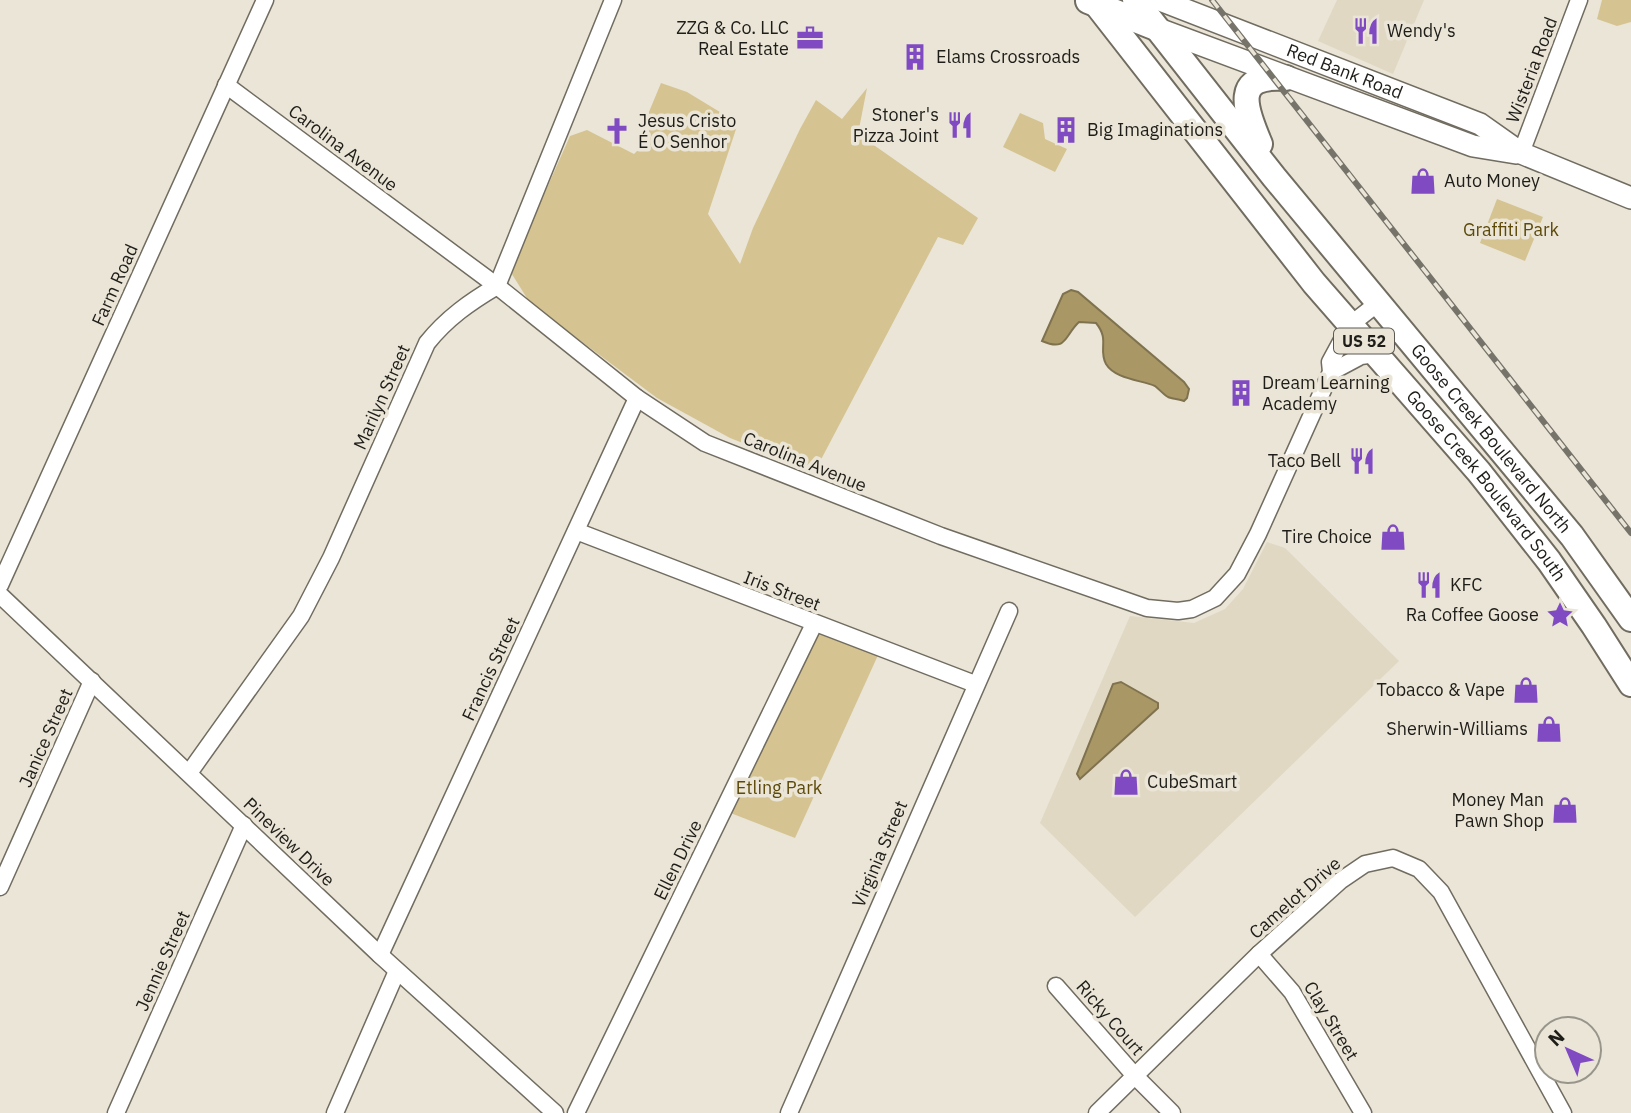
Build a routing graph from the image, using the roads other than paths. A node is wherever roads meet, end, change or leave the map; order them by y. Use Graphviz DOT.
graph roads {
  1 [pos="265,0"];
  2 [pos="613,0"];
  3 [pos="1135,0"];
  4 [pos="1160,0"];
  5 [pos="1580,0"];
  6 [pos="1091,2"];
  7 [pos="1156,28"];
  8 [pos="1286,78"];
  9 [pos="226,85"];
  10 [pos="1521,153"];
  11 [pos="1274,177"];
  12 [pos="1631,198"];
  13 [pos="497,286"];
  14 [pos="1378,303"];
  15 [pos="1350,325"];
  16 [pos="1375,354"];
  17 [pos="1331,372"];
  18 [pos="637,398"];
  19 [pos="576,531"];
  20 [pos="0,585"];
  21 [pos="0,594"];
  22 [pos="1009,611"];
  23 [pos="1631,619"];
  24 [pos="814,624"];
  25 [pos="92,681"];
  26 [pos="975,684"];
  27 [pos="1631,684"];
  28 [pos="189,773"];
  29 [pos="244,825"];
  30 [pos="0,887"];
  31 [pos="1259,954"];
  32 [pos="380,955"];
  33 [pos="397,971"];
  34 [pos="1056,986"];
  35 [pos="1135,1076"];
  36 [pos="117,1113"];
  37 [pos="335,1113"];
  38 [pos="555,1113"];
  39 [pos="576,1113"];
  40 [pos="789,1113"];
  41 [pos="1097,1113"];
  42 [pos="1172,1113"];
  43 [pos="1363,1113"];
  44 [pos="1563,1113"];
  1 -- 9 [label="street, Farm Road"];
  2 -- 13 [label="street"];
  3 -- 7 [label="main road, Goose Creek Boulevard North / US 52"];
  4 -- 10 [label="main road, Red Bank Road"];
  5 -- 10 [label="street, Wisteria Road"];
  6 -- 7 [label="main road"];
  6 -- 15 [label="main road, Goose Creek Boulevard South / US 52"];
  7 -- 8 [label="main road, Red Bank Road"];
  7 -- 11 [label="main road, Goose Creek Boulevard North / US 52"];
  8 -- 10 [label="main road, Red Bank Road"];
  8 -- 11 [label="main road"];
  9 -- 13 [label="street, Carolina Avenue"];
  9 -- 20 [label="street, Farm Road"];
  10 -- 12 [label="main road, Red Bank Road"];
  11 -- 14 [label="main road, Goose Creek Boulevard North / US 52"];
  13 -- 18 [label="street, Carolina Avenue"];
  13 -- 28 [label="street, Marilyn Street"];
  14 -- 15 [label="street, Carolina Avenue"];
  14 -- 23 [label="main road, Goose Creek Boulevard North / US 52"];
  15 -- 16 [label="main road, Goose Creek Boulevard South / US 52"];
  15 -- 17 [label="street, Carolina Avenue"];
  16 -- 17 [label="street"];
  16 -- 27 [label="main road, Goose Creek Boulevard South / US 52"];
  17 -- 18 [label="street, Carolina Avenue"];
  18 -- 19 [label="street, Francis Street"];
  19 -- 24 [label="street, Iris Street"];
  19 -- 32 [label="street, Francis Street"];
  21 -- 25 [label="street, Pineview Drive"];
  22 -- 26 [label="street, Virginia Street"];
  24 -- 26 [label="street, Iris Street"];
  24 -- 39 [label="street, Ellen Drive"];
  25 -- 28 [label="street, Pineview Drive"];
  25 -- 30 [label="street, Janice Street"];
  26 -- 40 [label="street, Virginia Street"];
  28 -- 29 [label="street, Pineview Drive"];
  29 -- 32 [label="street, Pineview Drive"];
  29 -- 36 [label="street, Jennie Street"];
  31 -- 35 [label="street, Camelot Drive"];
  31 -- 43 [label="street, Clay Street"];
  31 -- 44 [label="street, Camelot Drive"];
  32 -- 33 [label="street, Pineview Drive"];
  33 -- 37 [label="street"];
  33 -- 38 [label="street, Pineview Drive"];
  34 -- 35 [label="street, Ricky Court"];
  35 -- 41 [label="street, Camelot Drive"];
  35 -- 42 [label="street, Ricky Court"];
}
